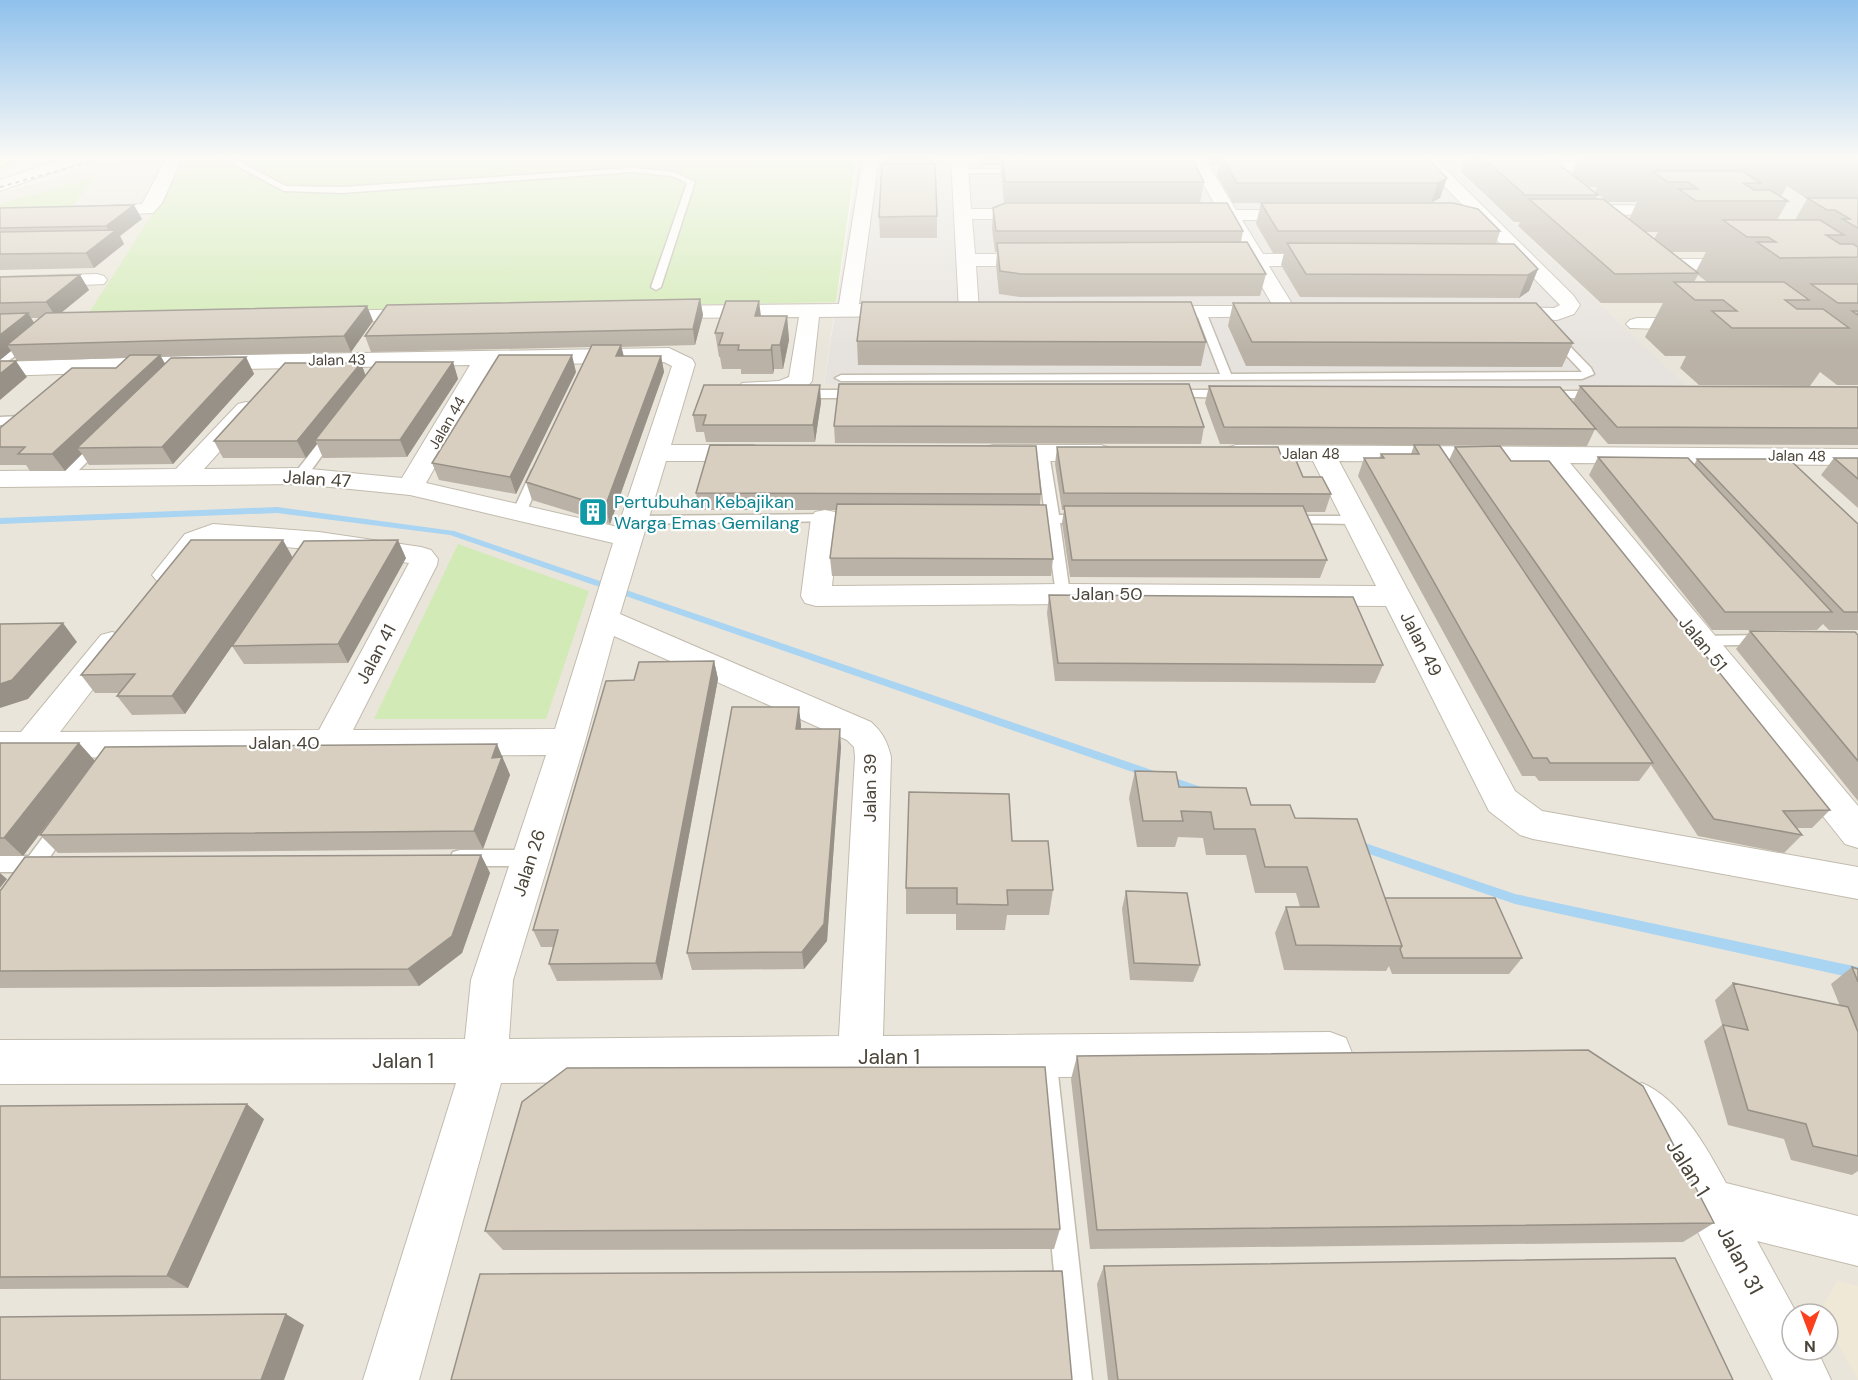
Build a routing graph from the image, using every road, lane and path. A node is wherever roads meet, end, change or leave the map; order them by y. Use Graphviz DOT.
graph roads {
  1 [pos="678,221"];
  2 [pos="865,221"];
  3 [pos="963,221"];
  4 [pos="1235,221"];
  5 [pos="1489,221"];
  6 [pos="1617,221"];
  7 [pos="1629,231"];
  8 [pos="1655,251"];
  9 [pos="965,260"];
  10 [pos="1059,260"];
  11 [pos="1188,260"];
  12 [pos="1258,260"];
  13 [pos="1352,260"];
  14 [pos="1504,260"];
  15 [pos="1528,260"];
  16 [pos="1672,265"];
  17 [pos="1761,266"];
  18 [pos="97,280"];
  19 [pos="0,283"];
  20 [pos="1697,285"];
  21 [pos="656,287"];
  22 [pos="810,310"];
  23 [pos="848,310"];
  24 [pos="925,310"];
  25 [pos="946,311"];
  26 [pos="969,311"];
  27 [pos="992,311"];
  28 [pos="643,312"];
  29 [pos="1131,312"];
  30 [pos="1201,312"];
  31 [pos="1287,312"];
  32 [pos="1311,312"];
  33 [pos="1486,313"];
  34 [pos="442,314"];
  35 [pos="1533,314"];
  36 [pos="310,318"];
  37 [pos="1637,324"];
  38 [pos="1715,324"];
  39 [pos="33,328"];
  40 [pos="674,356"];
  41 [pos="485,358"];
  42 [pos="289,361"];
  43 [pos="183,363"];
  44 [pos="0,367"];
  45 [pos="86,367"];
  46 [pos="1227,377"];
  47 [pos="841,378"];
  48 [pos="166,379"];
  49 [pos="792,386"];
  50 [pos="723,389"];
  51 [pos="58,390"];
  52 [pos="878,394"];
  53 [pos="1165,394"];
  54 [pos="1237,394"];
  55 [pos="1535,395"];
  56 [pos="1607,395"];
  57 [pos="39,405"];
  58 [pos="10,420"];
  59 [pos="340,422"];
  60 [pos="106,437"];
  61 [pos="0,438"];
  62 [pos="655,453"];
  63 [pos="773,453"];
  64 [pos="973,453"];
  65 [pos="1043,453"];
  66 [pos="1124,453"];
  67 [pos="1217,453"];
  68 [pos="1322,453"];
  69 [pos="1549,454"];
  70 [pos="1770,456"];
  71 [pos="1858,457"];
  72 [pos="543,461"];
  73 [pos="184,476"];
  74 [pos="300,476"];
  75 [pos="63,478"];
  76 [pos="0,479"];
  77 [pos="1796,479"];
  78 [pos="410,487"];
  79 [pos="519,513"];
  80 [pos="837,518"];
  81 [pos="1016,519"];
  82 [pos="1052,519"];
  83 [pos="1099,519"];
  84 [pos="1275,520"];
  85 [pos="1357,520"];
  86 [pos="629,536"];
  87 [pos="1063,594"];
  88 [pos="150,596"];
  89 [pos="1397,596"];
  90 [pos="604,614"];
  91 [pos="127,624"];
  92 [pos="1779,640"];
  93 [pos="1700,641"];
  94 [pos="568,742"];
  95 [pos="329,743"];
  96 [pos="15,745"];
  97 [pos="74,809"];
  98 [pos="1858,833"];
  99 [pos="531,858"];
  100 [pos="436,859"];
  101 [pos="0,864"];
  102 [pos="34,864"];
  103 [pos="58,864"];
  104 [pos="21,883"];
  105 [pos="1858,883"];
  106 [pos="1365,1053"];
  107 [pos="1045,1056"];
  108 [pos="860,1058"];
  109 [pos="485,1061"];
  110 [pos="0,1062"];
  111 [pos="1611,1078"];
  112 [pos="1711,1204"];
  113 [pos="1858,1240"];
  114 [pos="391,1380"];
  115 [pos="1078,1380"];
  116 [pos="1803,1380"];
  1 -- 21 [label="lane"];
  2 -- 23 [label="street"];
  3 -- 9 [label="street"];
  4 -- 12 [label="street"];
  5 -- 15 [label="street"];
  6 -- 7 [label="street"];
  8 -- 16 [label="street"];
  9 -- 10 [label="street"];
  9 -- 26 [label="street"];
  11 -- 12 [label="street"];
  12 -- 13 [label="street"];
  12 -- 31 [label="street"];
  14 -- 15 [label="street"];
  15 -- 35 [label="street"];
  16 -- 17 [label="street"];
  16 -- 20 [label="street"];
  18 -- 19 [label="street"];
  22 -- 23 [label="street"];
  22 -- 28 [label="street"];
  22 -- 49 [label="street"];
  23 -- 24 [label="street"];
  25 -- 26 [label="street"];
  26 -- 27 [label="street"];
  29 -- 30 [label="street"];
  30 -- 31 [label="street"];
  30 -- 46 [label="lane"];
  31 -- 32 [label="street"];
  33 -- 35 [label="street"];
  34 -- 36 [label="street"];
  35 -- 46 [label="lane"];
  37 -- 38 [label="street"];
  39 -- 44 [label="lane"];
  40 -- 41 [label="street, Jalan 43"];
  40 -- 62 [label="street, Jalan 26"];
  41 -- 42 [label="street, Jalan 43"];
  41 -- 78 [label="street, Jalan 44"];
  42 -- 43 [label="street, Jalan 43"];
  42 -- 73 [label="street"];
  43 -- 45 [label="street, Jalan 43"];
  43 -- 48 [label="lane"];
  44 -- 45 [label="street, Jalan 43"];
  45 -- 51 [label="street"];
  46 -- 47 [label="lane"];
  49 -- 50 [label="street"];
  49 -- 52 [label="lane"];
  53 -- 54 [label="lane"];
  55 -- 56 [label="lane"];
  57 -- 58 [label="street"];
  58 -- 61 [label="street"];
  59 -- 74 [label="lane"];
  60 -- 75 [label="lane"];
  62 -- 63 [label="street"];
  62 -- 86 [label="street, Jalan 26"];
  64 -- 65 [label="street"];
  65 -- 66 [label="street"];
  65 -- 82 [label="lane"];
  67 -- 68 [label="street, Jalan 48"];
  68 -- 69 [label="street, Jalan 48"];
  68 -- 85 [label="street, Jalan 49"];
  69 -- 70 [label="street, Jalan 48"];
  69 -- 93 [label="street, Jalan 51"];
  70 -- 71 [label="street, Jalan 48"];
  70 -- 77 [label="street"];
  72 -- 79 [label="lane"];
  73 -- 74 [label="street, Jalan 47"];
  73 -- 75 [label="street, Jalan 47"];
  74 -- 78 [label="street, Jalan 47"];
  75 -- 76 [label="street, Jalan 47"];
  78 -- 79 [label="street, Jalan 47"];
  79 -- 86 [label="street, Jalan 47"];
  80 -- 86 [label="lane"];
  80 -- 87 [label="street, Jalan 50"];
  81 -- 82 [label="lane"];
  82 -- 83 [label="lane"];
  82 -- 87 [label="lane"];
  84 -- 85 [label="lane"];
  85 -- 89 [label="street, Jalan 49"];
  86 -- 90 [label="street, Jalan 26"];
  87 -- 89 [label="street, Jalan 50"];
  88 -- 95 [label="street, Jalan 41"];
  89 -- 105 [label="street, Jalan 49"];
  90 -- 94 [label="street, Jalan 26"];
  90 -- 108 [label="street, Jalan 39"];
  91 -- 96 [label="street"];
  92 -- 93 [label="lane"];
  93 -- 98 [label="street, Jalan 51"];
  94 -- 95 [label="street, Jalan 40"];
  94 -- 99 [label="street, Jalan 26"];
  95 -- 96 [label="street, Jalan 40"];
  97 -- 102 [label="lane"];
  99 -- 100 [label="lane"];
  99 -- 109 [label="street, Jalan 26"];
  101 -- 102 [label="lane"];
  102 -- 103 [label="lane"];
  102 -- 104 [label="lane"];
  106 -- 107 [label="street, Jalan 1"];
  107 -- 108 [label="street, Jalan 1"];
  107 -- 115 [label="lane"];
  108 -- 109 [label="street, Jalan 1"];
  109 -- 110 [label="street, Jalan 1"];
  109 -- 114 [label="street, Jalan 26"];
  111 -- 112 [label="street, Jalan 1"];
  112 -- 113 [label="street"];
  112 -- 116 [label="street, Jalan 31"];
}
